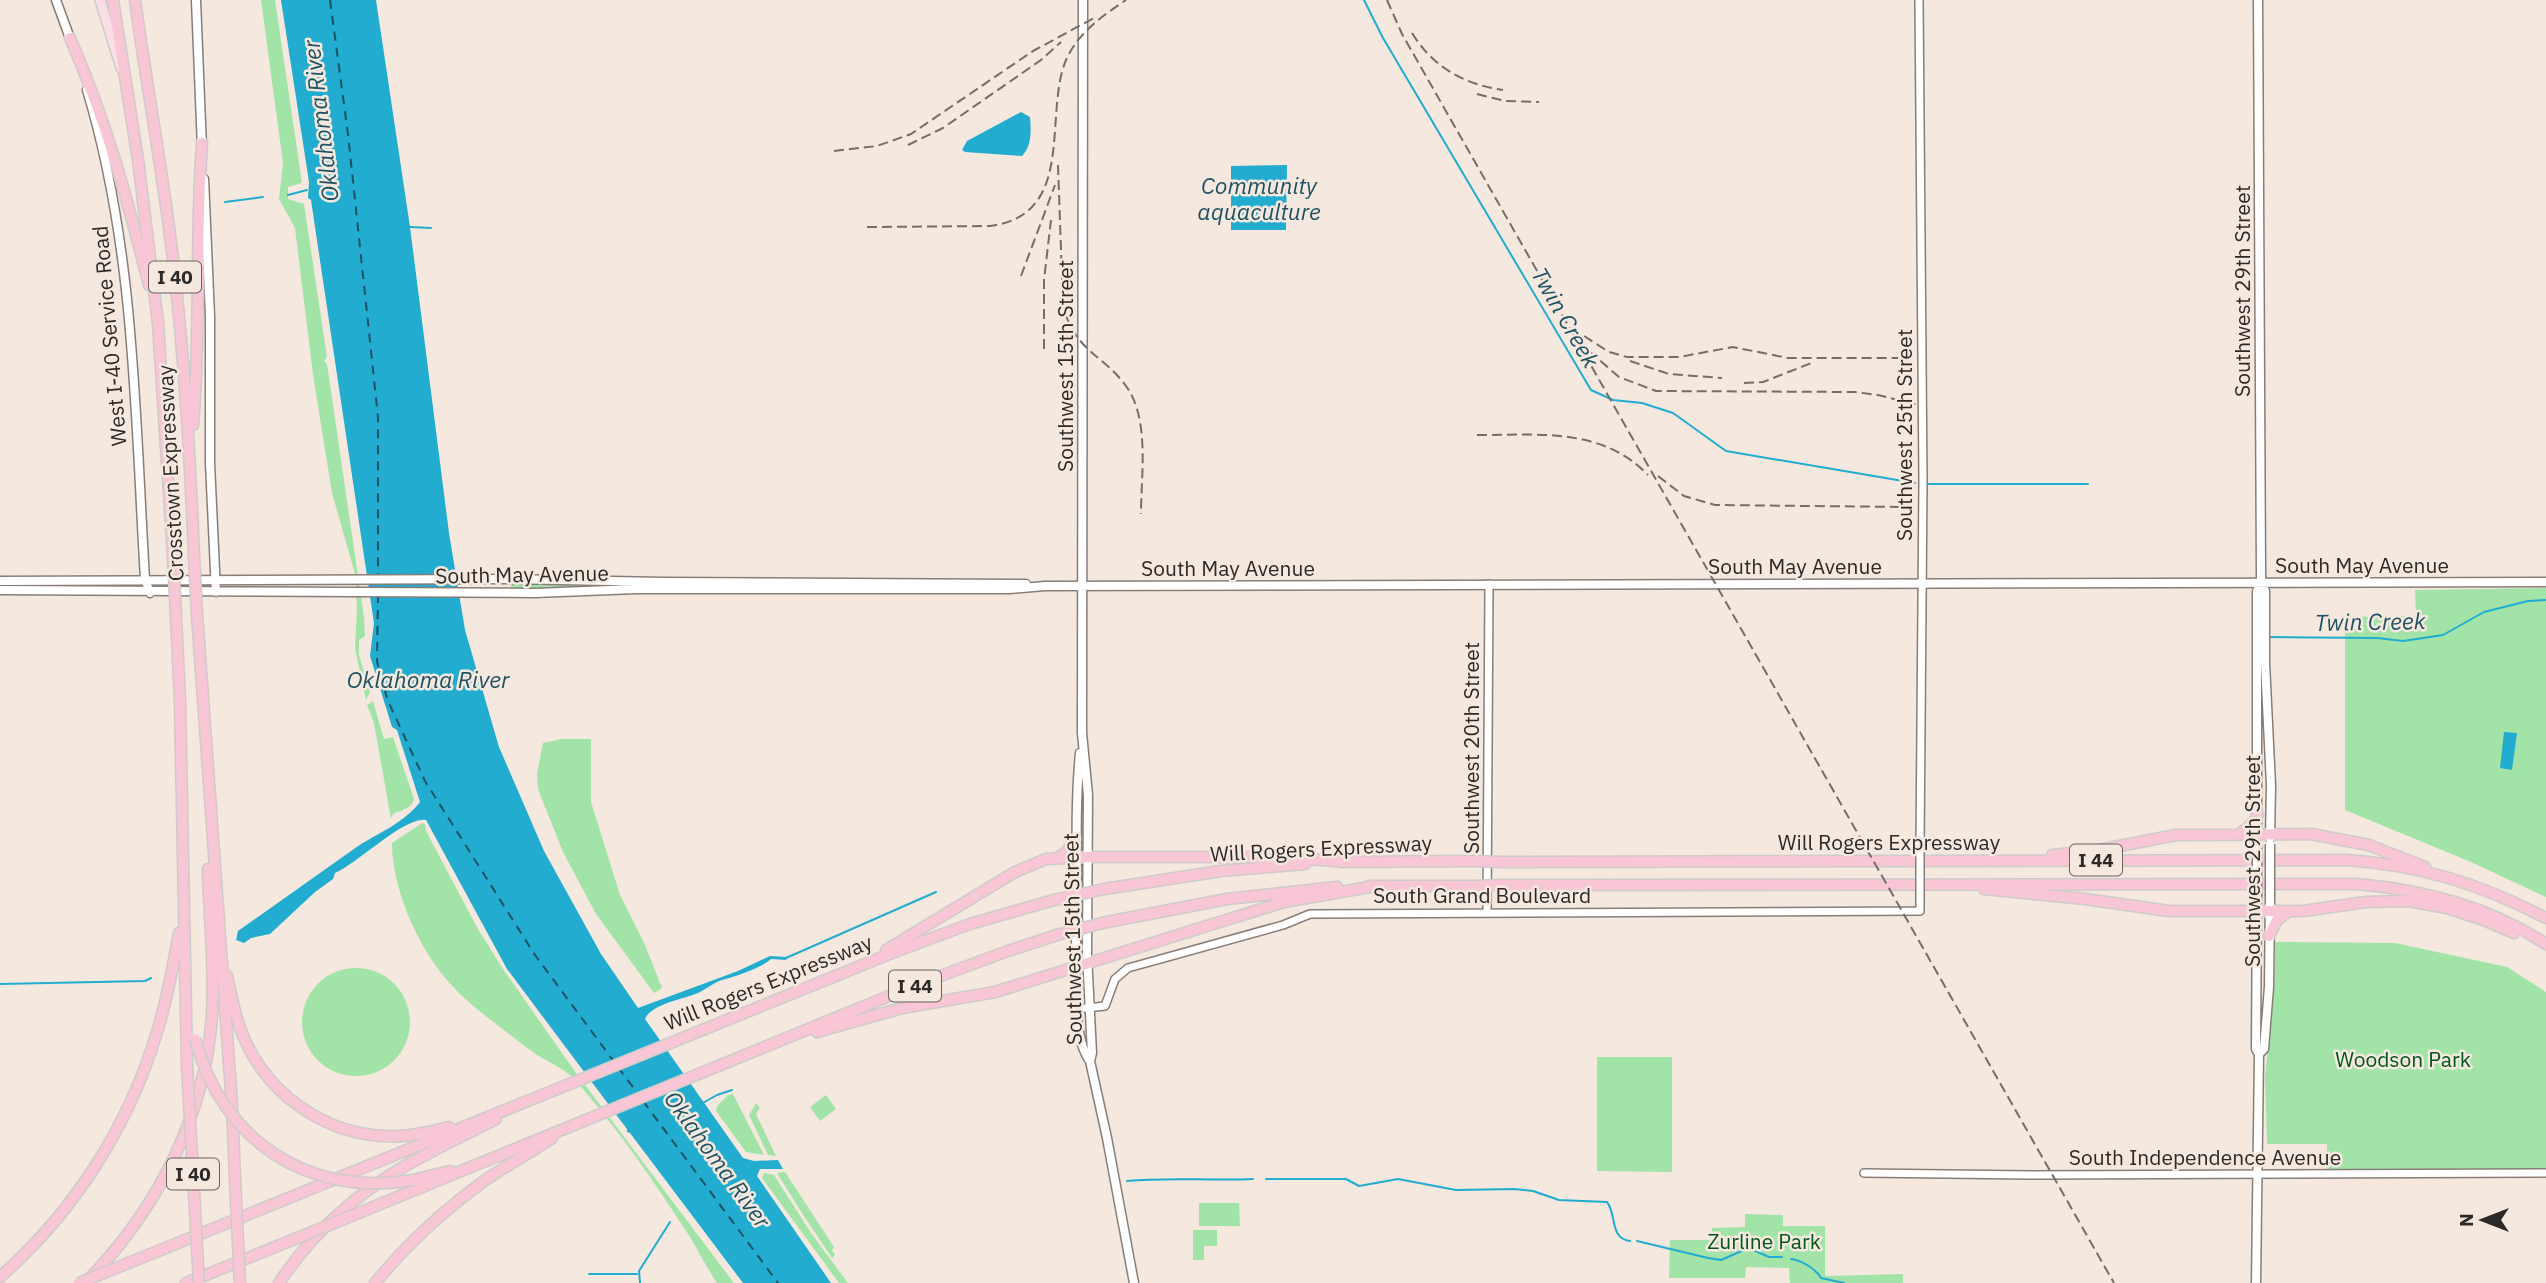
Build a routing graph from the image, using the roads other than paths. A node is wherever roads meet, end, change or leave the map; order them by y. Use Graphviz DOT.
graph roads {
  1 [pos="56,0"];
  2 [pos="100,0"];
  3 [pos="113,0"];
  4 [pos="135,0"];
  5 [pos="141,0"];
  6 [pos="195,0"];
  7 [pos="1083,0"];
  8 [pos="1919,0"];
  9 [pos="2258,0"];
  10 [pos="137,19"];
  11 [pos="70,38"];
  12 [pos="124,77"];
  13 [pos="202,143"];
  14 [pos="158,323"];
  15 [pos="190,461"];
  16 [pos="145,579"];
  17 [pos="216,579"];
  18 [pos="0,581"];
  19 [pos="2546,582"];
  20 [pos="1923,583"];
  21 [pos="2261,583"];
  22 [pos="1489,584"];
  23 [pos="1082,585"];
  24 [pos="1045,586"];
  25 [pos="0,590"];
  26 [pos="216,592"];
  27 [pos="150,593"];
  28 [pos="204,729"];
  29 [pos="1082,733"];
  30 [pos="2258,785"];
  31 [pos="2271,785"];
  32 [pos="2258,815"];
  33 [pos="1088,819"];
  34 [pos="1075,820"];
  35 [pos="2257,832"];
  36 [pos="2239,833"];
  37 [pos="2270,833"];
  38 [pos="1075,839"];
  39 [pos="1076,857"];
  40 [pos="1089,857"];
  41 [pos="1057,858"];
  42 [pos="1981,861"];
  43 [pos="1347,862"];
  44 [pos="2442,874"];
  45 [pos="1955,884"];
  46 [pos="1375,886"];
  47 [pos="1920,911"];
  48 [pos="2257,911"];
  49 [pos="2289,911"];
  50 [pos="183,912"];
  51 [pos="1487,912"];
  52 [pos="2270,912"];
  53 [pos="2546,918"];
  54 [pos="2269,936"];
  55 [pos="2546,944"];
  56 [pos="220,946"];
  57 [pos="2546,951"];
  58 [pos="866,963"];
  59 [pos="1088,963"];
  60 [pos="1076,967"];
  61 [pos="184,985"];
  62 [pos="1077,1009"];
  63 [pos="1089,1009"];
  64 [pos="776,1043"];
  65 [pos="2259,1054"];
  66 [pos="1090,1061"];
  67 [pos="533,1099"];
  68 [pos="483,1119"];
  69 [pos="569,1126"];
  70 [pos="471,1166"];
  71 [pos="1864,1172"];
  72 [pos="2546,1173"];
  73 [pos="2257,1175"];
  74 [pos="0,1277"];
  75 [pos="79,1283"];
  76 [pos="85,1283"];
  77 [pos="186,1283"];
  78 [pos="199,1283"];
  79 [pos="240,1283"];
  80 [pos="279,1283"];
  81 [pos="375,1283"];
  82 [pos="1134,1283"];
  83 [pos="2256,1283"];
  1 -- 11 [label="main road, West I-40 Service Road"];
  2 -- 12 [label="main road"];
  3 -- 12 [label="highway, Crosstown Expressway / I 40"];
  4 -- 10 [label="highway, Crosstown Expressway / I 40"];
  5 -- 10 [label="main road"];
  6 -- 13 [label="main road"];
  7 -- 23 [label="main road, Southwest 15th Street"];
  8 -- 20 [label="street, Southwest 25th Street"];
  9 -- 21 [label="main road, Southwest 29th Street"];
  10 -- 15 [label="highway, Crosstown Expressway / I 40"];
  11 -- 14 [label="highway"];
  11 -- 16 [label="main road, West I-40 Service Road"];
  12 -- 14 [label="highway, Crosstown Expressway / I 40"];
  13 -- 15 [label="highway"];
  13 -- 17 [label="main road"];
  14 -- 50 [label="highway, Crosstown Expressway / I 40, bridge"];
  15 -- 28 [label="highway, Crosstown Expressway / I 40, bridge"];
  16 -- 17 [label="main road, South May Avenue"];
  16 -- 18 [label="main road, South May Avenue"];
  16 -- 27 [label="main road, West I-40 Service Road"];
  17 -- 24 [label="main road, South May Avenue"];
  17 -- 26 [label="main road"];
  19 -- 21 [label="main road, South May Avenue"];
  20 -- 21 [label="main road, South May Avenue"];
  20 -- 22 [label="main road, South May Avenue"];
  20 -- 47 [label="street, Southwest 25th Street, bridge"];
  21 -- 30 [label="main road, Southwest 29th Street"];
  21 -- 31 [label="main road, Southwest 29th Street"];
  22 -- 23 [label="main road, South May Avenue"];
  22 -- 51 [label="street, Southwest 20th Street"];
  23 -- 24 [label="main road, South May Avenue"];
  23 -- 29 [label="main road, Southwest 15th Street"];
  24 -- 26 [label="main road, South May Avenue"];
  25 -- 27 [label="main road, South May Avenue"];
  26 -- 27 [label="main road, South May Avenue"];
  28 -- 56 [label="highway, Crosstown Expressway / I 40"];
  28 -- 76 [label="highway"];
  29 -- 33 [label="main road, Southwest 15th Street"];
  29 -- 34 [label="main road, Southwest 15th Street"];
  30 -- 31 [label="main road"];
  30 -- 32 [label="main road, Southwest 29th Street"];
  31 -- 37 [label="main road, Southwest 29th Street"];
  32 -- 35 [label="main road, Southwest 29th Street"];
  32 -- 36 [label="highway"];
  33 -- 34 [label="main road"];
  33 -- 40 [label="main road, Southwest 15th Street"];
  34 -- 38 [label="main road, Southwest 15th Street"];
  35 -- 36 [label="highway"];
  35 -- 37 [label="highway"];
  35 -- 48 [label="main road, Southwest 29th Street, bridge"];
  36 -- 42 [label="highway"];
  37 -- 44 [label="highway"];
  37 -- 52 [label="main road, Southwest 29th Street, bridge"];
  38 -- 39 [label="main road, Southwest 15th Street"];
  38 -- 41 [label="highway"];
  39 -- 40 [label="highway"];
  39 -- 41 [label="highway"];
  39 -- 60 [label="main road, Southwest 15th Street"];
  40 -- 43 [label="highway"];
  40 -- 59 [label="main road, Southwest 15th Street"];
  41 -- 58 [label="highway"];
  42 -- 43 [label="highway, Will Rogers Expressway / I 44, bridge"];
  42 -- 44 [label="highway, Will Rogers Expressway / I 44"];
  43 -- 58 [label="highway, Will Rogers Expressway / I 44, bridge"];
  44 -- 53 [label="highway, Will Rogers Expressway / I 44"];
  45 -- 46 [label="highway, Will Rogers Expressway / I 44, bridge"];
  45 -- 48 [label="highway"];
  45 -- 55 [label="highway, Will Rogers Expressway / I 44"];
  46 -- 59 [label="highway"];
  46 -- 64 [label="highway, Will Rogers Expressway / I 44, bridge"];
  47 -- 51 [label="street, South Grand Boulevard"];
  48 -- 52 [label="highway"];
  48 -- 65 [label="main road, Southwest 29th Street"];
  49 -- 52 [label="highway"];
  49 -- 54 [label="highway"];
  49 -- 57 [label="highway"];
  50 -- 61 [label="highway, I 40"];
  50 -- 74 [label="highway"];
  51 -- 63 [label="street, South Grand Boulevard"];
  52 -- 54 [label="main road, Southwest 29th Street"];
  54 -- 65 [label="main road, Southwest 29th Street"];
  56 -- 68 [label="highway"];
  56 -- 79 [label="highway, I 40, bridge"];
  58 -- 67 [label="highway, Will Rogers Expressway / I 44"];
  59 -- 60 [label="highway"];
  59 -- 63 [label="main road, Southwest 15th Street"];
  60 -- 62 [label="main road, Southwest 15th Street"];
  60 -- 64 [label="highway"];
  61 -- 70 [label="highway, bridge"];
  61 -- 78 [label="highway, I 40, bridge"];
  62 -- 63 [label="street"];
  62 -- 66 [label="main road, Southwest 15th Street"];
  63 -- 66 [label="main road, Southwest 15th Street"];
  64 -- 69 [label="highway, Will Rogers Expressway / I 44"];
  65 -- 73 [label="main road, Southwest 29th Street"];
  66 -- 82 [label="main road, Southwest 15th Street"];
  67 -- 68 [label="highway, Will Rogers Expressway / I 44"];
  67 -- 80 [label="highway"];
  68 -- 75 [label="highway, Will Rogers Expressway / I 44, bridge"];
  69 -- 70 [label="highway, Will Rogers Expressway / I 44"];
  69 -- 81 [label="highway"];
  70 -- 77 [label="highway, Will Rogers Expressway / I 44, bridge"];
  71 -- 73 [label="street, South Independence Avenue"];
  72 -- 73 [label="street, South Independence Avenue"];
  73 -- 83 [label="main road, Southwest 29th Street"];
}
